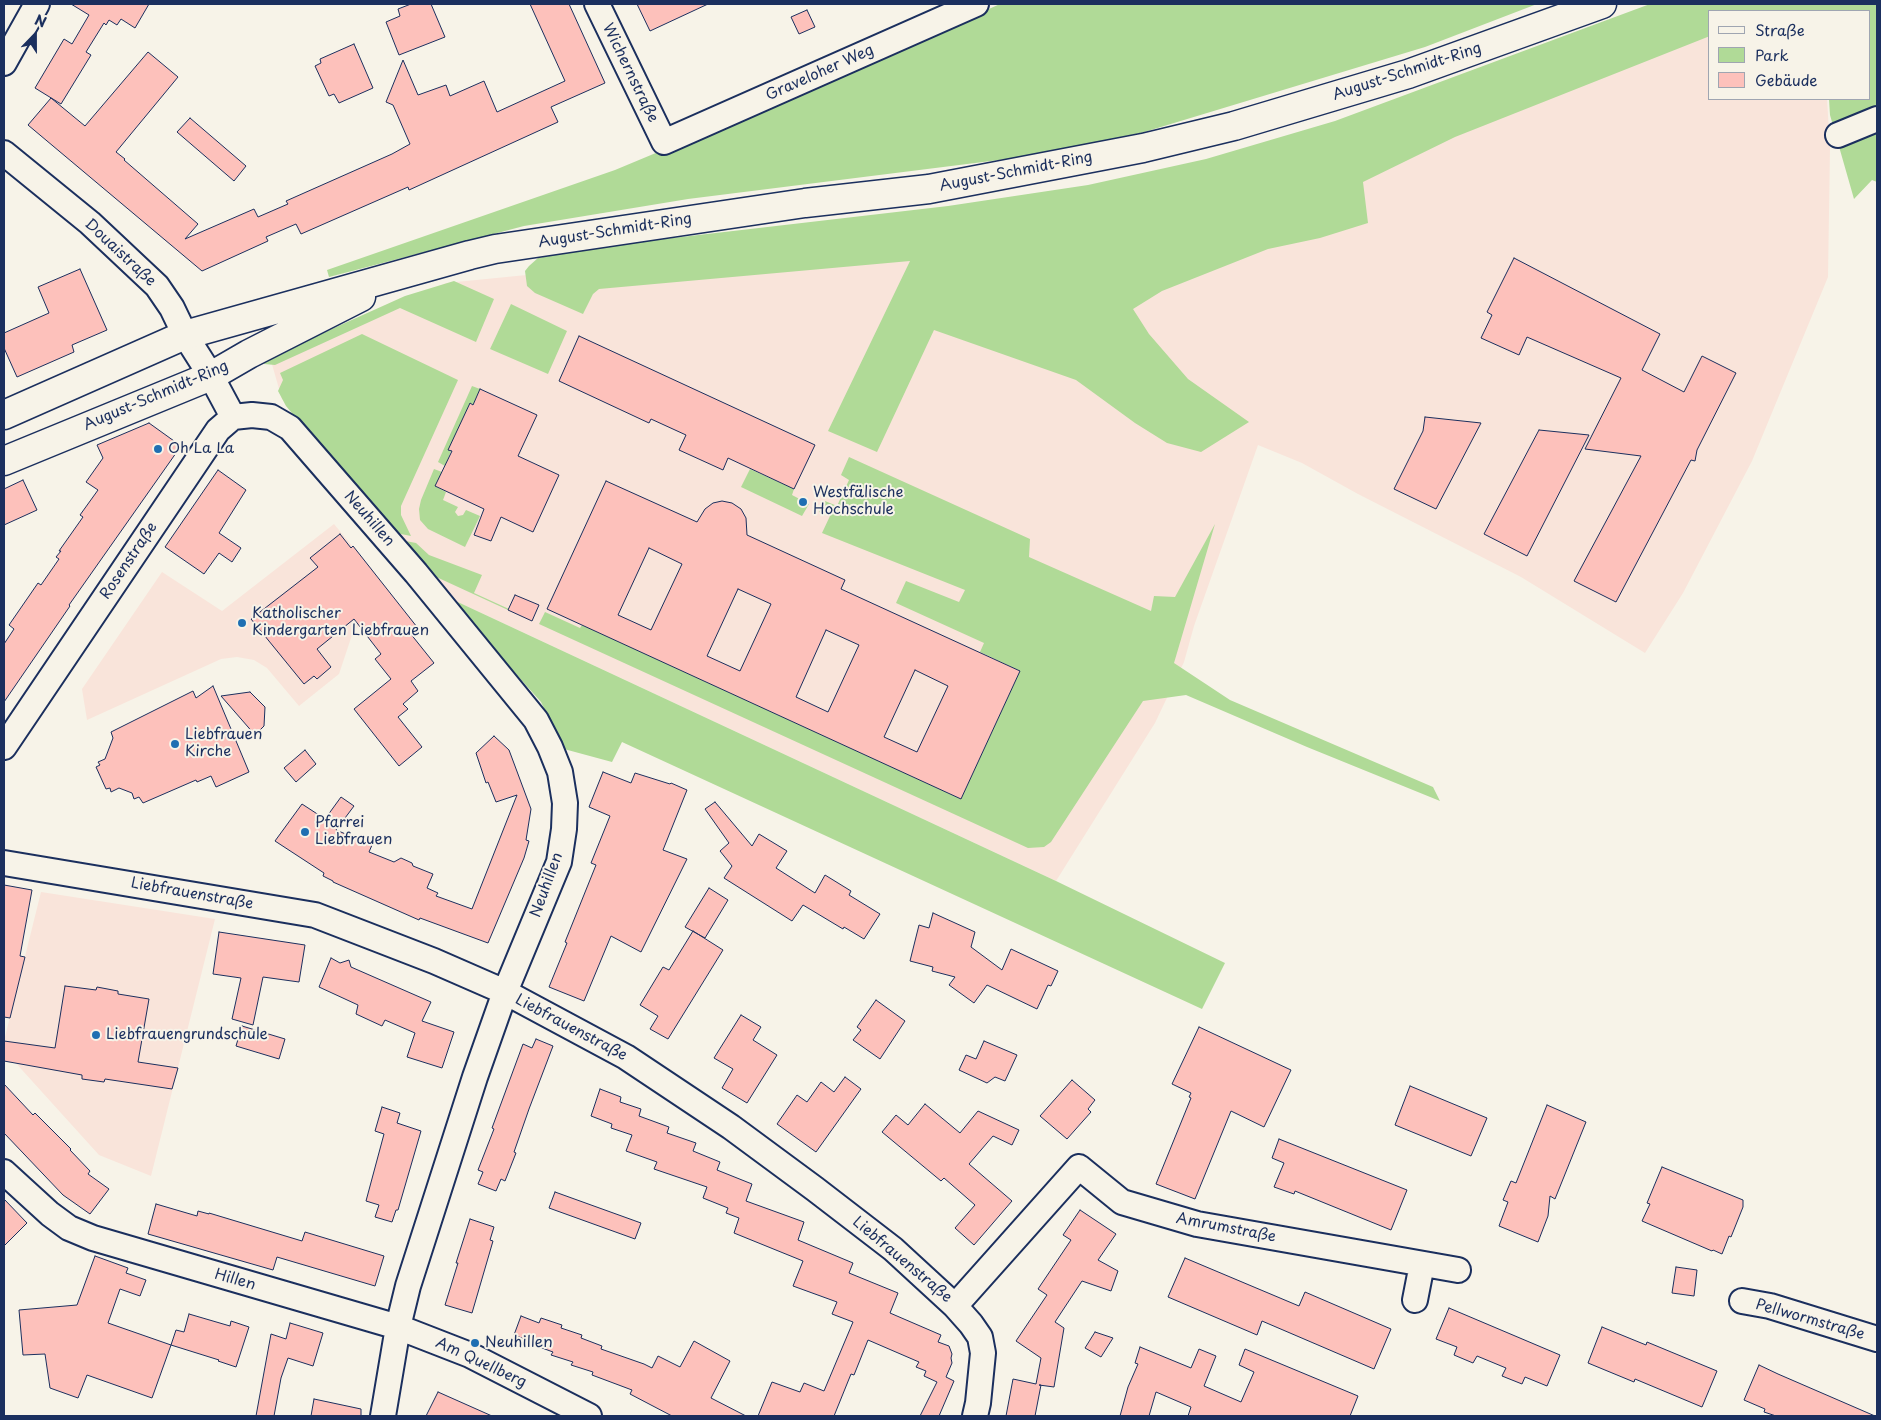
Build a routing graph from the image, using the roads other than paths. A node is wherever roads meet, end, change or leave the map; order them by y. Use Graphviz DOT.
graph roads {
  1 [pos="37,4"];
  2 [pos="597,4"];
  3 [pos="976,4"];
  4 [pos="1602,4"];
  5 [pos="4,63"];
  6 [pos="1877,119"];
  7 [pos="1838,135"];
  8 [pos="664,142"];
  9 [pos="4,153"];
  10 [pos="414,271"];
  11 [pos="185,335"];
  12 [pos="211,376"];
  13 [pos="4,415"];
  14 [pos="233,417"];
  15 [pos="4,461"];
  16 [pos="4,747"];
  17 [pos="4,863"];
  18 [pos="505,992"];
  19 [pos="4,1172"];
  20 [pos="1422,1264"];
  21 [pos="1458,1270"];
  22 [pos="1415,1300"];
  23 [pos="1742,1301"];
  24 [pos="955,1306"];
  25 [pos="398,1327"];
  26 [pos="1877,1339"];
  27 [pos="383,1416"];
  28 [pos="589,1416"];
  29 [pos="975,1416"];
  1 -- 5 [label="street"];
  2 -- 8 [label="street, Wichernstraße"];
  3 -- 8 [label="street, Graveloher Weg"];
  4 -- 10 [label="main road, August-Schmidt-Ring"];
  6 -- 7 [label="street"];
  9 -- 11 [label="street, Douaistraße"];
  10 -- 11 [label="main road, August-Schmidt-Ring"];
  10 -- 12 [label="main road, August-Schmidt-Ring"];
  11 -- 12 [label="street, Douaistraße"];
  11 -- 13 [label="main road, August-Schmidt-Ring"];
  12 -- 14 [label="street"];
  12 -- 15 [label="main road, August-Schmidt-Ring"];
  14 -- 16 [label="street, Rosenstraße"];
  14 -- 18 [label="street, Neuhillen"];
  17 -- 18 [label="street, Liebfrauenstraße"];
  18 -- 24 [label="street, Liebfrauenstraße"];
  18 -- 25 [label="street, Neuhillen"];
  19 -- 25 [label="street, Hillen"];
  20 -- 21 [label="street, Amrumstraße"];
  20 -- 22 [label="street"];
  20 -- 24 [label="street, Amrumstraße"];
  23 -- 26 [label="street, Pellwormstraße"];
  24 -- 29 [label="street, Liebfrauenstraße"];
  25 -- 27 [label="street"];
  25 -- 28 [label="street, Am Quellberg"];
}
